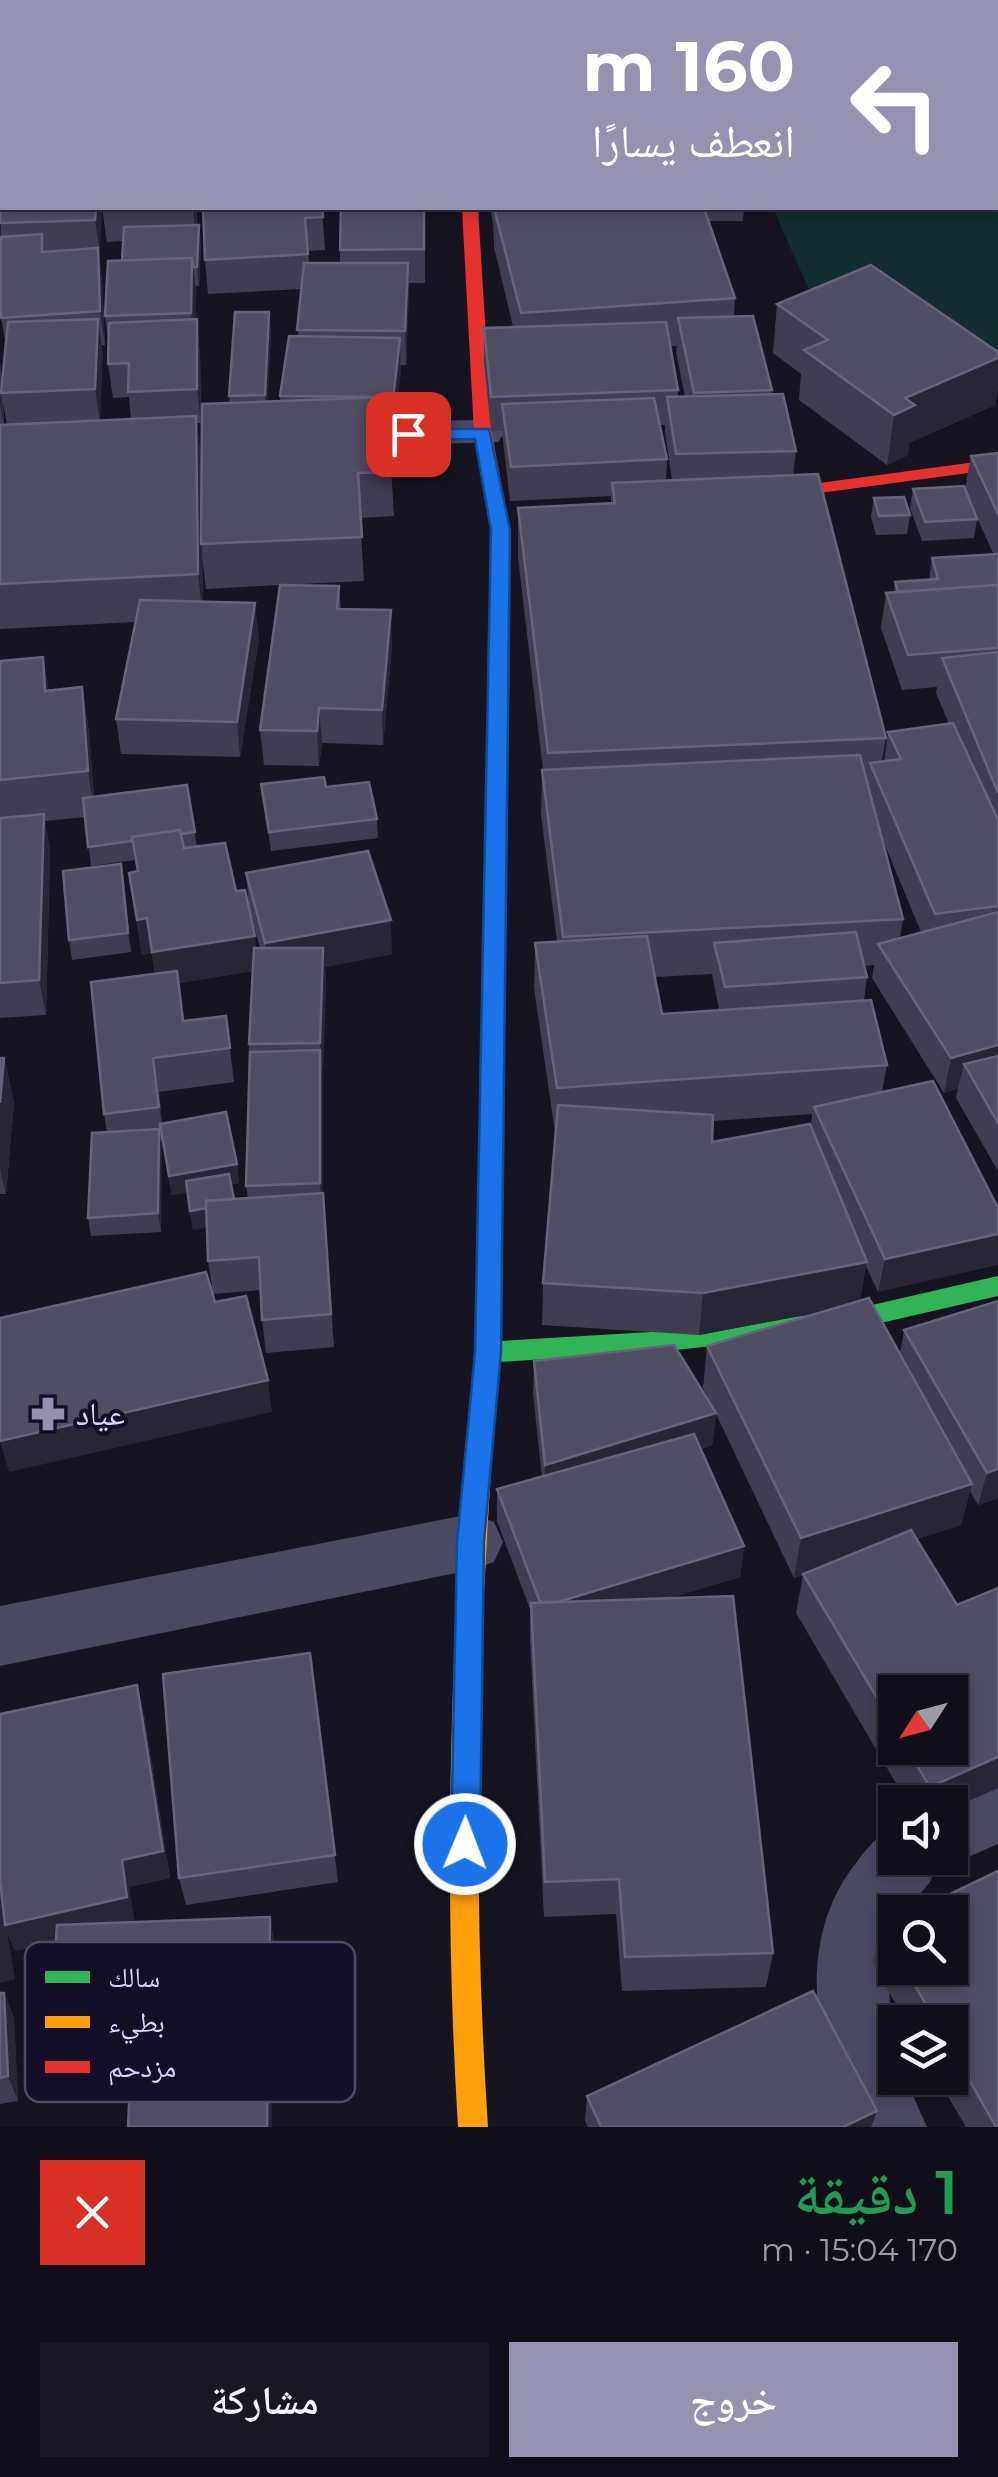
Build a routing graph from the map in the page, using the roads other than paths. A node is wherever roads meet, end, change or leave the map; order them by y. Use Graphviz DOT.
graph roads {
  1 [pos="470,210"];
  2 [pos="483,433"];
  3 [pos="270,436"];
  4 [pos="998,464"];
  5 [pos="730,500"];
  6 [pos="998,1286"];
  7 [pos="488,1352"];
  8 [pos="471,1542"];
  9 [pos="0,1636"];
  10 [pos="998,1808"];
  11 [pos="968,1823"];
  12 [pos="892,1875"];
  13 [pos="473,2127"];
  14 [pos="889,2127"];
  1 -- 2 [label="street"];
  2 -- 3 [label="street"];
  2 -- 7 [label="street"];
  4 -- 5 [label="street"];
  6 -- 7 [label="street"];
  7 -- 8 [label="street"];
  8 -- 9 [label="street"];
  8 -- 13 [label="street"];
  10 -- 11 [label="street"];
  12 -- 14 [label="street"];
}
